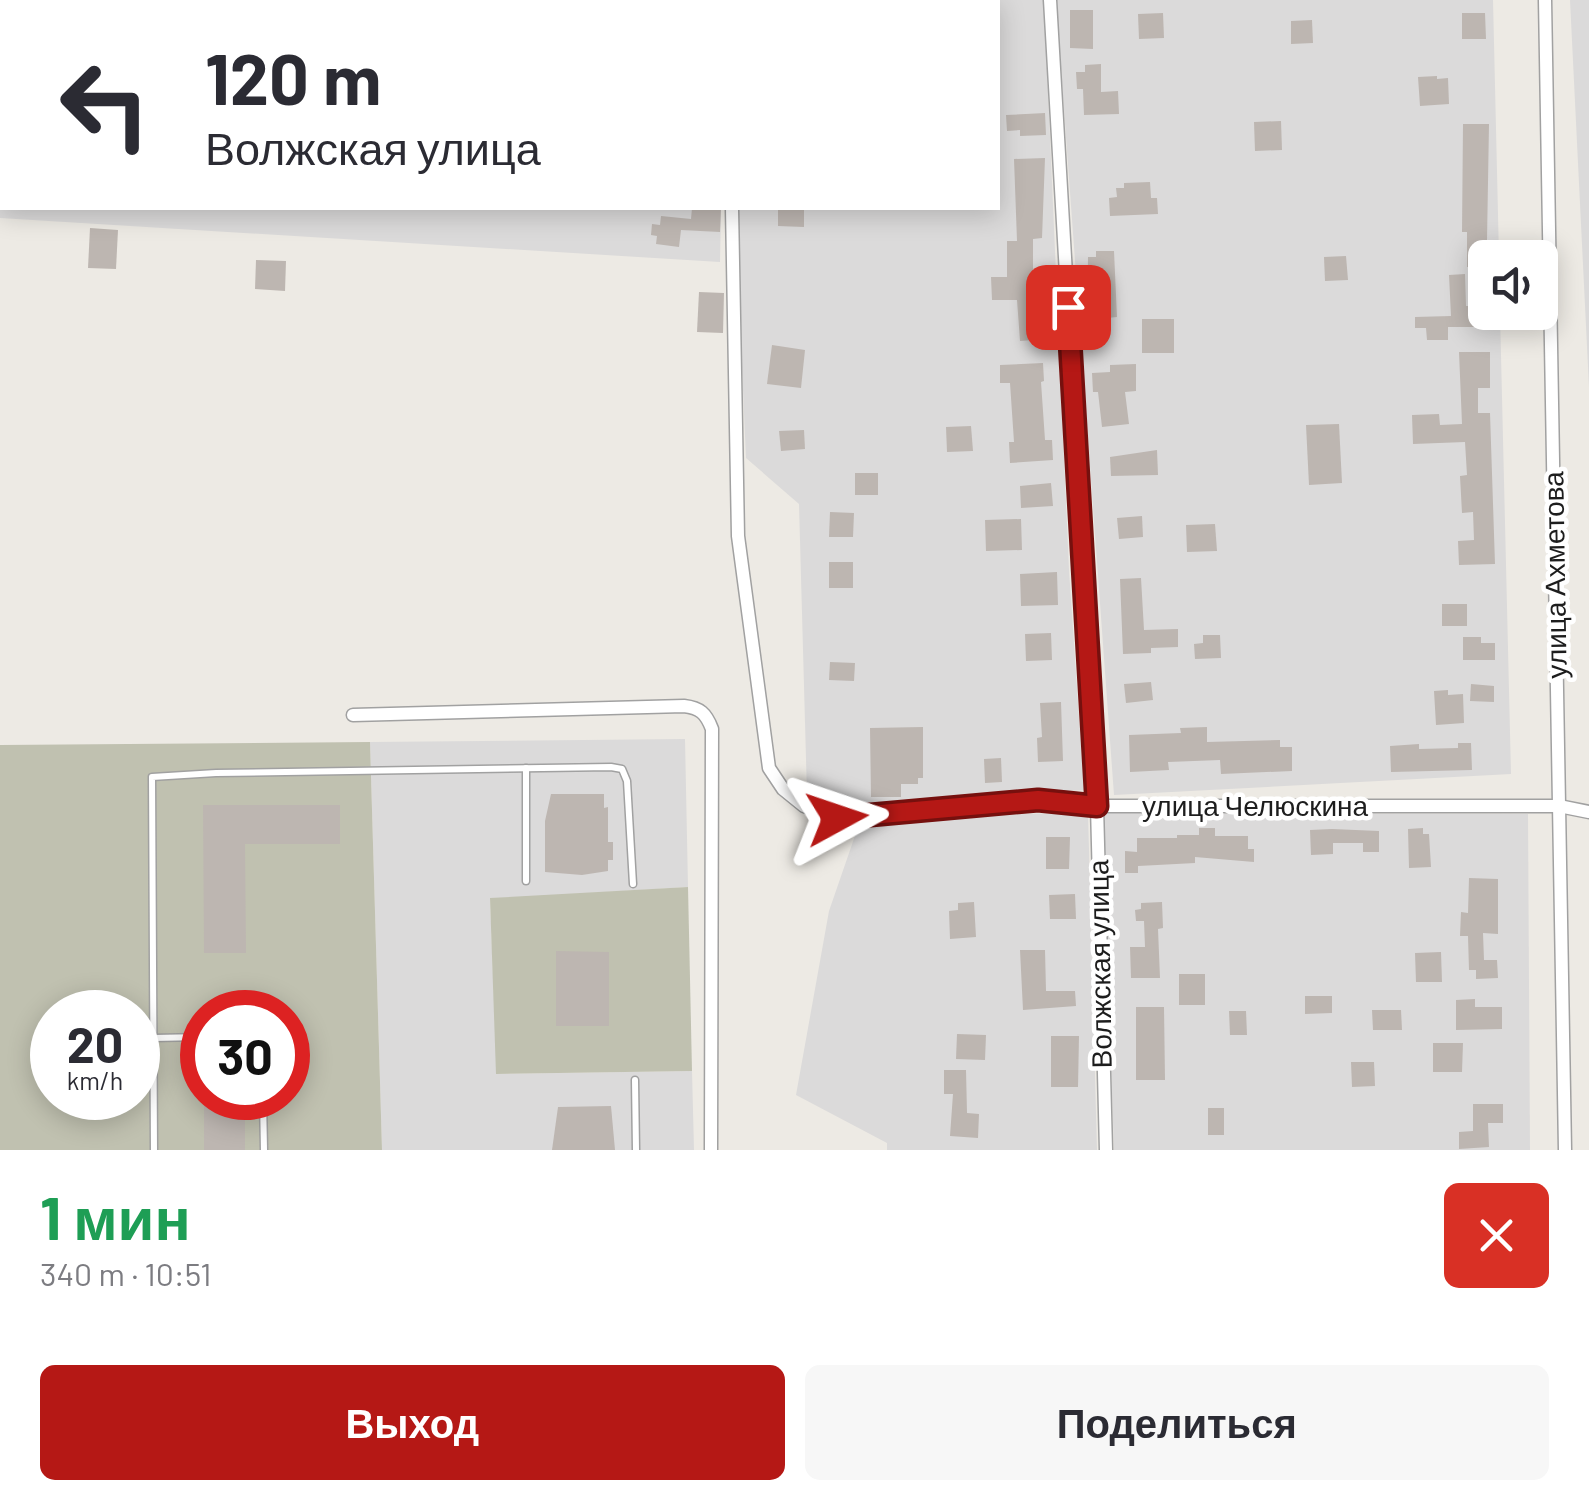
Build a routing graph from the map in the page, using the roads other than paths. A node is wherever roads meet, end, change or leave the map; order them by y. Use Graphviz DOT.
graph roads {
  1 [pos="1050,0"];
  2 [pos="1545,0"];
  3 [pos="732,210"];
  4 [pos="352,715"];
  5 [pos="526,768"];
  6 [pos="1097,806"];
  7 [pos="1559,806"];
  8 [pos="1589,812"];
  9 [pos="526,881"];
  10 [pos="633,884"];
  11 [pos="154,990"];
  12 [pos="635,1080"];
  13 [pos="154,1120"];
  14 [pos="263,1120"];
  15 [pos="154,1150"];
  16 [pos="264,1150"];
  17 [pos="636,1150"];
  18 [pos="712,1150"];
  19 [pos="1106,1150"];
  20 [pos="1565,1150"];
  1 -- 6 [label="street, Волжская улица"];
  2 -- 7 [label="street, улица Ахметова"];
  3 -- 6 [label="street, улица Челюскина"];
  4 -- 18 [label="street"];
  5 -- 9 [label="lane"];
  5 -- 10 [label="lane"];
  5 -- 11 [label="lane"];
  6 -- 7 [label="street, улица Челюскина"];
  6 -- 19 [label="street, Волжская улица"];
  7 -- 8 [label="street, улица Челюскина"];
  7 -- 20 [label="street, улица Ахметова"];
  12 -- 17 [label="lane"];
  13 -- 15 [label="lane"];
  14 -- 16 [label="lane"];
}
